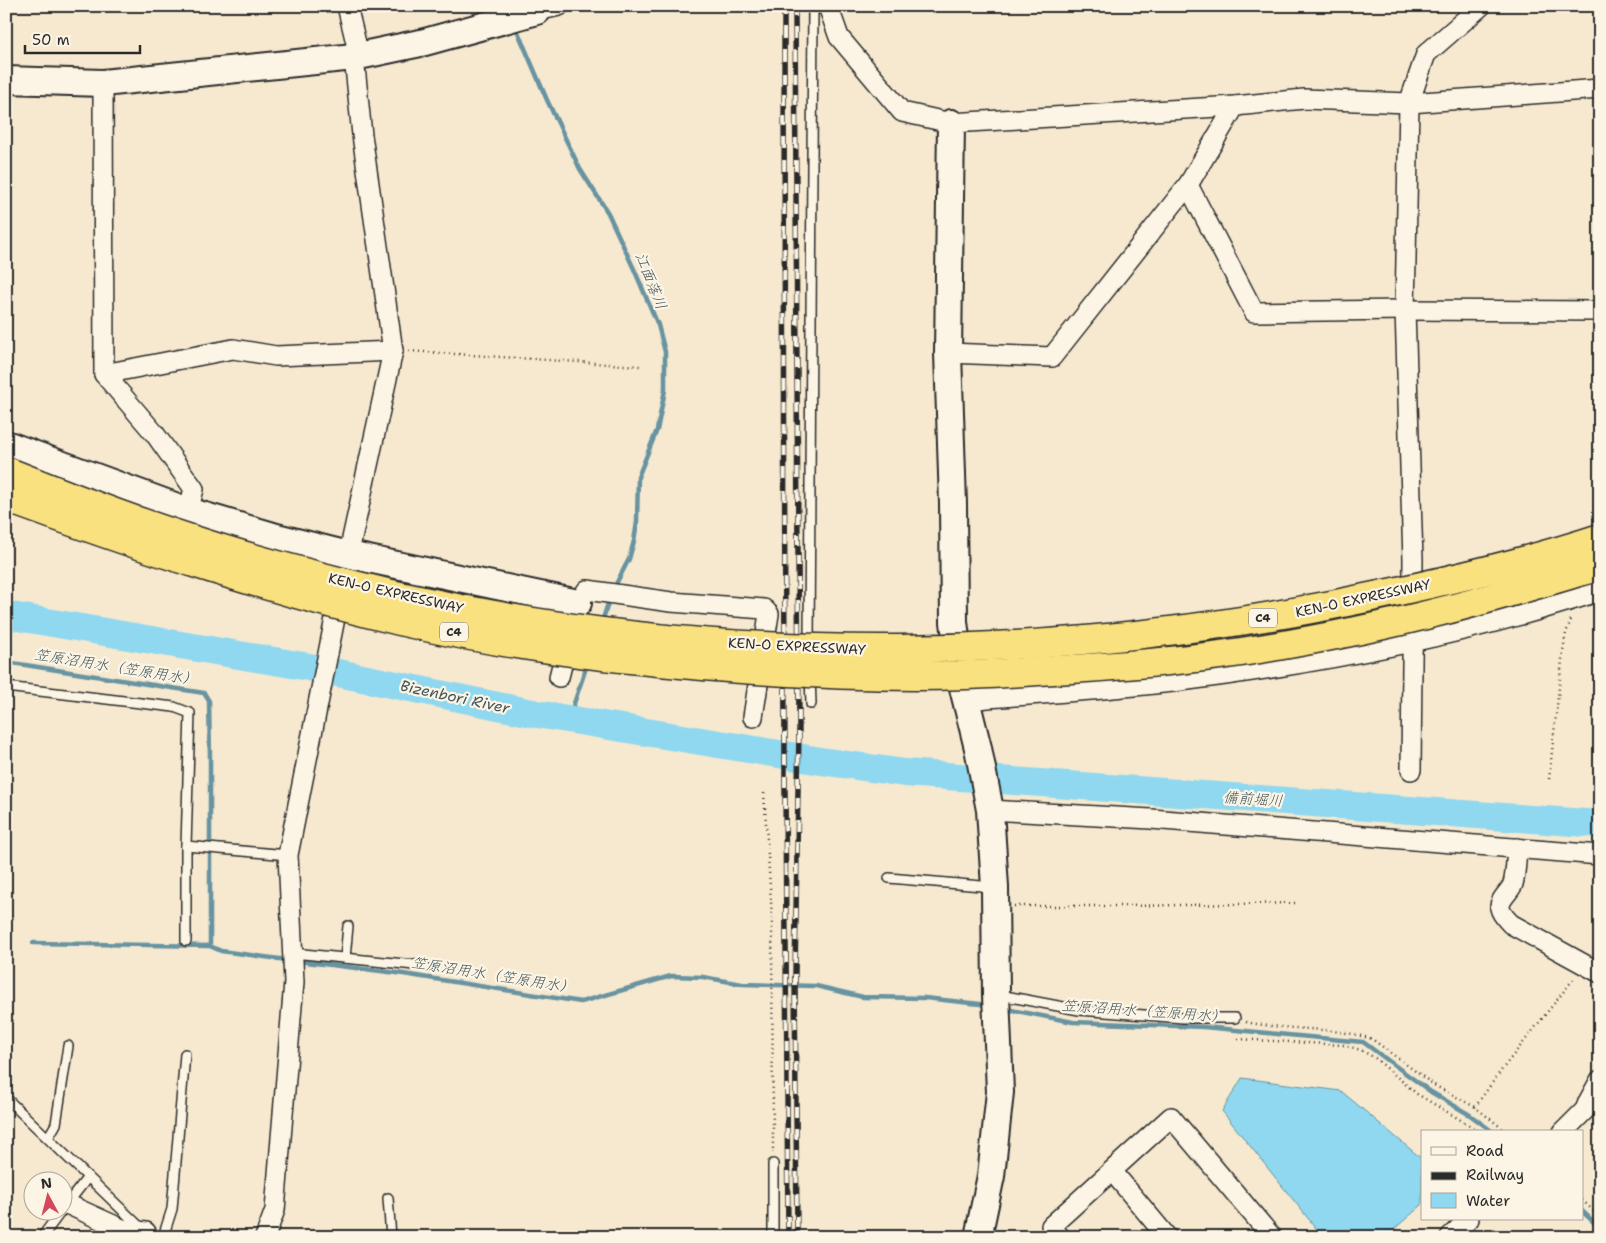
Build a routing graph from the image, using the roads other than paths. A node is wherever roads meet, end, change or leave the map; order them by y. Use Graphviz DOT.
graph roads {
  1 [pos="347,6"];
  2 [pos="812,6"];
  3 [pos="828,6"];
  4 [pos="1481,6"];
  5 [pos="530,14"];
  6 [pos="354,57"];
  7 [pos="6,80"];
  8 [pos="103,83"];
  9 [pos="1600,89"];
  10 [pos="1409,103"];
  11 [pos="1235,106"];
  12 [pos="951,123"];
  13 [pos="1188,185"];
  14 [pos="1405,310"];
  15 [pos="1600,311"];
  16 [pos="393,351"];
  17 [pos="948,353"];
  18 [pos="104,374"];
  19 [pos="6,444"];
  20 [pos="6,471"];
  21 [pos="6,498"];
  22 [pos="188,511"];
  23 [pos="1600,537"];
  24 [pos="177,550"];
  25 [pos="349,555"];
  26 [pos="1598,583"];
  27 [pos="578,603"];
  28 [pos="1411,642"];
  29 [pos="559,676"];
  30 [pos="6,687"];
  31 [pos="966,700"];
  32 [pos="811,704"];
  33 [pos="753,717"];
  34 [pos="1411,770"];
  35 [pos="990,808"];
  36 [pos="186,846"];
  37 [pos="1517,848"];
  38 [pos="288,855"];
  39 [pos="1600,855"];
  40 [pos="889,878"];
  41 [pos="995,896"];
  42 [pos="348,926"];
  43 [pos="186,941"];
  44 [pos="293,953"];
  45 [pos="345,958"];
  46 [pos="425,966"];
  47 [pos="1593,969"];
  48 [pos="996,1004"];
  49 [pos="1235,1018"];
  50 [pos="68,1046"];
  51 [pos="185,1054"];
  52 [pos="1600,1080"];
  53 [pos="6,1098"];
  54 [pos="1592,1115"];
  55 [pos="1566,1130"];
  56 [pos="48,1138"];
  57 [pos="773,1164"];
  58 [pos="1112,1171"];
  59 [pos="88,1177"];
  60 [pos="72,1198"];
  61 [pos="388,1198"];
  62 [pos="72,1211"];
  63 [pos="55,1220"];
  64 [pos="1468,1220"];
  65 [pos="153,1235"];
  66 [pos="42,1237"];
  67 [pos="265,1237"];
  68 [pos="391,1237"];
  69 [pos="773,1237"];
  70 [pos="978,1237"];
  71 [pos="1060,1237"];
  72 [pos="1167,1237"];
  73 [pos="1272,1237"];
  74 [pos="1450,1237"];
  1 -- 6 [label="street"];
  2 -- 32 [label="lane"];
  3 -- 12 [label="street"];
  4 -- 10 [label="street"];
  5 -- 6 [label="street"];
  6 -- 8 [label="street"];
  6 -- 16 [label="street"];
  7 -- 8 [label="street"];
  8 -- 18 [label="street"];
  9 -- 10 [label="street"];
  10 -- 11 [label="street"];
  10 -- 14 [label="street"];
  11 -- 12 [label="street"];
  11 -- 13 [label="street"];
  12 -- 17 [label="street"];
  13 -- 14 [label="street"];
  13 -- 17 [label="street"];
  14 -- 15 [label="street"];
  14 -- 28 [label="street"];
  16 -- 18 [label="street"];
  16 -- 25 [label="street"];
  17 -- 31 [label="street"];
  18 -- 22 [label="street"];
  19 -- 22 [label="street"];
  20 -- 23 [label="highway, KEN-O EXPRESSWAY / C4, bridge"];
  21 -- 26 [label="highway, KEN-O EXPRESSWAY / C4, bridge"];
  22 -- 24 [label="street"];
  22 -- 25 [label="street"];
  23 -- 26 [label="street"];
  25 -- 27 [label="street"];
  25 -- 38 [label="street"];
  26 -- 28 [label="street"];
  27 -- 29 [label="street"];
  27 -- 33 [label="street"];
  28 -- 31 [label="street"];
  28 -- 34 [label="street"];
  30 -- 36 [label="lane"];
  31 -- 35 [label="street"];
  35 -- 37 [label="street"];
  35 -- 41 [label="street"];
  36 -- 38 [label="lane"];
  36 -- 43 [label="lane"];
  37 -- 39 [label="street"];
  37 -- 47 [label="street"];
  38 -- 44 [label="street"];
  40 -- 41 [label="lane"];
  41 -- 48 [label="street"];
  42 -- 45 [label="lane"];
  44 -- 45 [label="lane"];
  44 -- 67 [label="street"];
  45 -- 46 [label="lane"];
  48 -- 49 [label="lane"];
  48 -- 70 [label="street"];
  50 -- 56 [label="lane"];
  51 -- 65 [label="lane"];
  52 -- 54 [label="street"];
  53 -- 56 [label="lane"];
  54 -- 55 [label="street"];
  56 -- 59 [label="lane"];
  57 -- 69 [label="lane"];
  58 -- 71 [label="street"];
  58 -- 72 [label="street"];
  58 -- 73 [label="street"];
  59 -- 60 [label="lane"];
  59 -- 65 [label="lane"];
  61 -- 68 [label="lane"];
  62 -- 65 [label="street"];
  63 -- 66 [label="lane"];
  64 -- 74 [label="street"];
}
